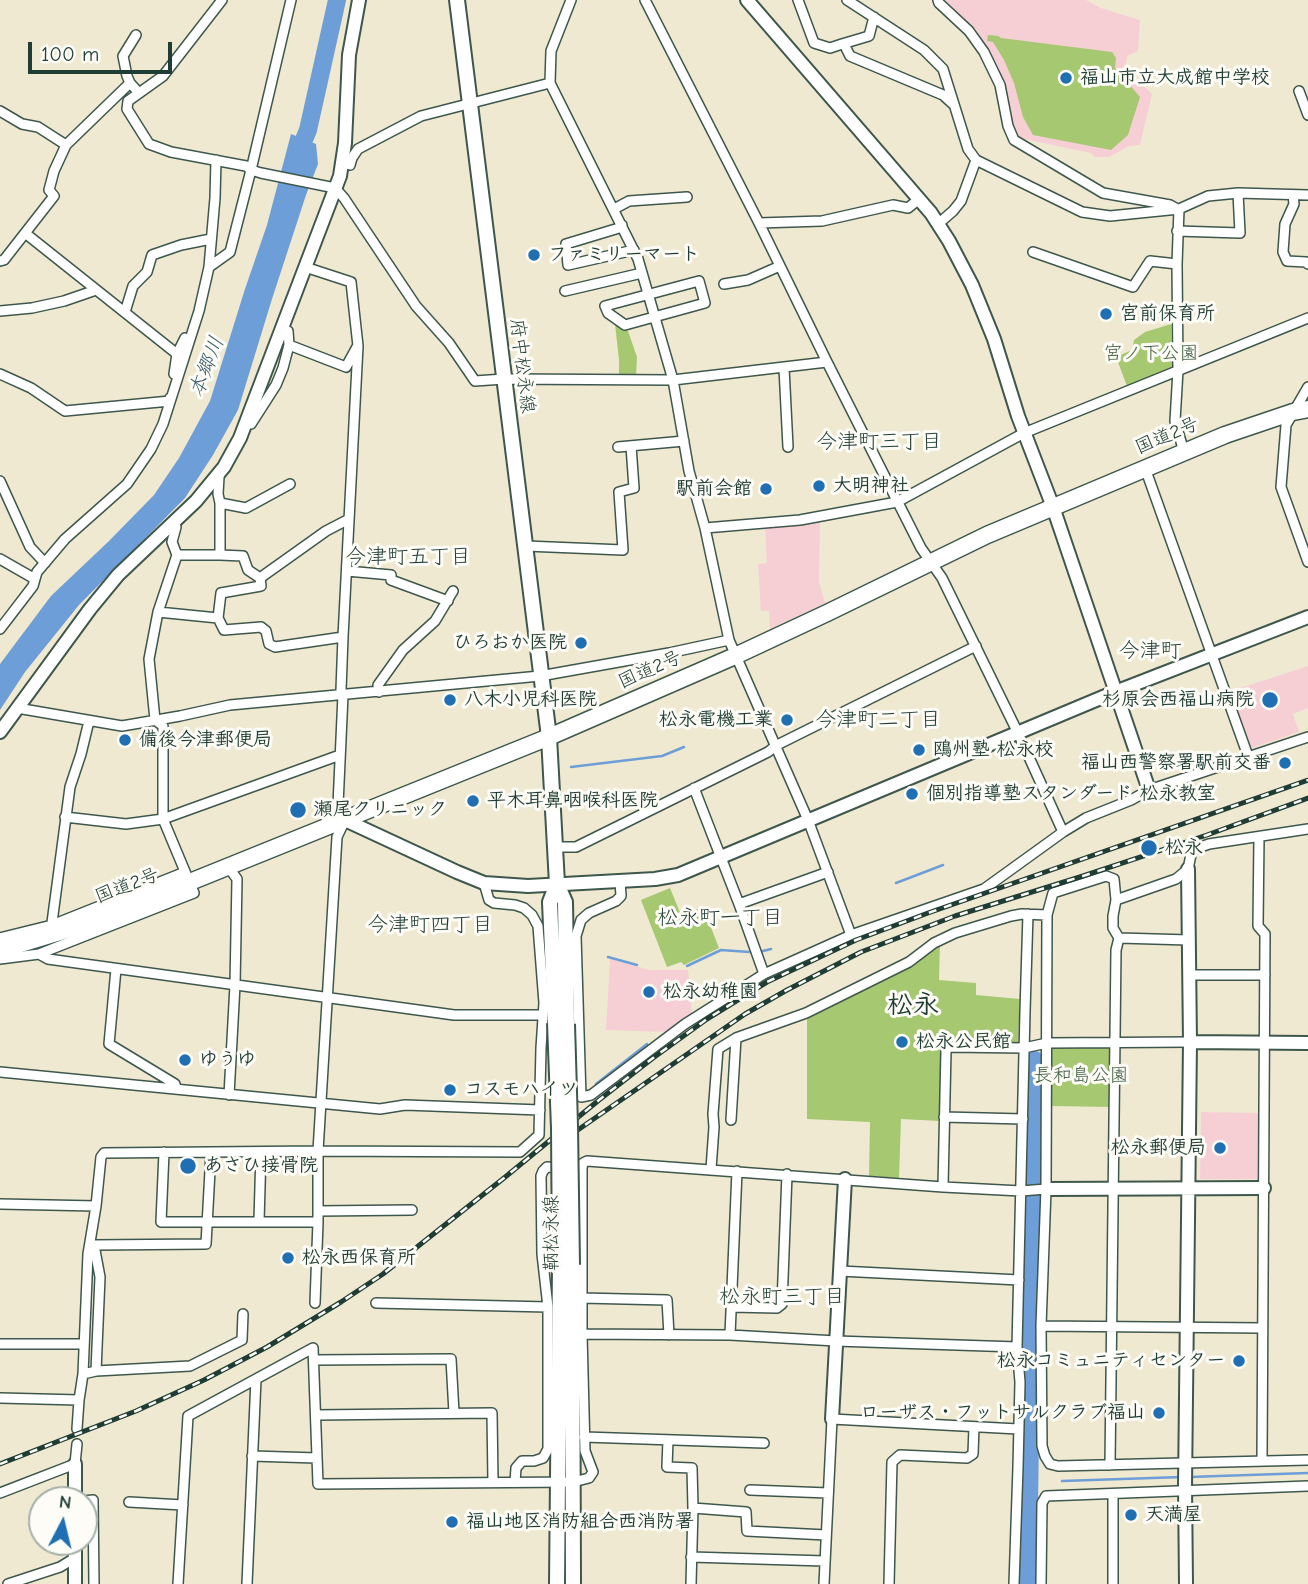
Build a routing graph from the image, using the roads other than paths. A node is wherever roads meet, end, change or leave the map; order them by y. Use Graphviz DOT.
graph roads {
  1 [pos="222,0"];
  2 [pos="288,0"];
  3 [pos="359,0"];
  4 [pos="457,0"];
  5 [pos="571,0"];
  6 [pos="645,0"];
  7 [pos="747,0"];
  8 [pos="798,0"];
  9 [pos="847,0"];
  10 [pos="938,0"];
  11 [pos="874,17"];
  12 [pos="136,35"];
  13 [pos="842,44"];
  14 [pos="130,83"];
  15 [pos="550,83"];
  16 [pos="1299,91"];
  17 [pos="139,93"];
  18 [pos="469,104"];
  19 [pos="955,107"];
  20 [pos="0,111"];
  21 [pos="1308,115"];
  22 [pos="66,145"];
  23 [pos="216,160"];
  24 [pos="976,160"];
  25 [pos="342,163"];
  26 [pos="256,171"];
  27 [pos="335,188"];
  28 [pos="1238,193"];
  29 [pos="1293,195"];
  30 [pos="1308,195"];
  31 [pos="687,197"];
  32 [pos="919,199"];
  33 [pos="1157,207"];
  34 [pos="614,209"];
  35 [pos="1178,209"];
  36 [pos="759,223"];
  37 [pos="938,224"];
  38 [pos="622,225"];
  39 [pos="1177,231"];
  40 [pos="25,233"];
  41 [pos="211,239"];
  42 [pos="634,250"];
  43 [pos="1033,252"];
  44 [pos="0,261"];
  45 [pos="1177,264"];
  46 [pos="1308,264"];
  47 [pos="780,266"];
  48 [pos="209,267"];
  49 [pos="305,267"];
  50 [pos="642,273"];
  51 [pos="724,284"];
  52 [pos="96,290"];
  53 [pos="565,291"];
  54 [pos="648,295"];
  55 [pos="0,311"];
  56 [pos="199,311"];
  57 [pos="125,312"];
  58 [pos="655,316"];
  59 [pos="1308,318"];
  60 [pos="282,328"];
  61 [pos="289,345"];
  62 [pos="358,346"];
  63 [pos="177,354"];
  64 [pos="827,362"];
  65 [pos="784,368"];
  66 [pos="1178,370"];
  67 [pos="0,374"];
  68 [pos="504,379"];
  69 [pos="673,380"];
  70 [pos="1308,387"];
  71 [pos="170,401"];
  72 [pos="1301,410"];
  73 [pos="1024,433"];
  74 [pos="240,438"];
  75 [pos="684,441"];
  76 [pos="631,446"];
  77 [pos="618,447"];
  78 [pos="788,447"];
  79 [pos="1184,452"];
  80 [pos="1145,468"];
  81 [pos="216,475"];
  82 [pos="0,481"];
  83 [pos="290,484"];
  84 [pos="897,502"];
  85 [pos="220,503"];
  86 [pos="1053,507"];
  87 [pos="349,519"];
  88 [pos="173,522"];
  89 [pos="705,528"];
  90 [pos="526,546"];
  91 [pos="177,555"];
  92 [pos="220,555"];
  93 [pos="0,559"];
  94 [pos="1307,559"];
  95 [pos="45,563"];
  96 [pos="932,563"];
  97 [pos="346,571"];
  98 [pos="260,578"];
  99 [pos="35,579"];
  100 [pos="453,591"];
  101 [pos="448,601"];
  102 [pos="158,612"];
  103 [pos="1308,617"];
  104 [pos="218,618"];
  105 [pos="0,629"];
  106 [pos="344,638"];
  107 [pos="708,645"];
  108 [pos="975,646"];
  109 [pos="732,648"];
  110 [pos="1211,654"];
  111 [pos="712,666"];
  112 [pos="540,676"];
  113 [pos="379,692"];
  114 [pos="1115,692"];
  115 [pos="343,695"];
  116 [pos="16,708"];
  117 [pos="155,720"];
  118 [pos="89,721"];
  119 [pos="0,732"];
  120 [pos="1018,733"];
  121 [pos="549,737"];
  122 [pos="1308,737"];
  123 [pos="777,745"];
  124 [pos="340,755"];
  125 [pos="1248,756"];
  126 [pos="694,788"];
  127 [pos="1149,790"];
  128 [pos="65,817"];
  129 [pos="163,818"];
  130 [pos="345,820"];
  131 [pos="808,820"];
  132 [pos="1308,829"];
  133 [pos="1063,832"];
  134 [pos="1259,837"];
  135 [pos="555,847"];
  136 [pos="721,858"];
  137 [pos="229,868"];
  138 [pos="1188,869"];
  139 [pos="828,872"];
  140 [pos="188,878"];
  141 [pos="620,881"];
  142 [pos="484,883"];
  143 [pos="557,884"];
  144 [pos="1116,900"];
  145 [pos="739,904"];
  146 [pos="1028,915"];
  147 [pos="1047,915"];
  148 [pos="51,927"];
  149 [pos="851,935"];
  150 [pos="0,938"];
  151 [pos="1119,938"];
  152 [pos="1189,940"];
  153 [pos="0,948"];
  154 [pos="46,952"];
  155 [pos="0,959"];
  156 [pos="116,969"];
  157 [pos="764,974"];
  158 [pos="1190,975"];
  159 [pos="1265,975"];
  160 [pos="235,985"];
  161 [pos="327,998"];
  162 [pos="542,1015"];
  163 [pos="736,1038"];
  164 [pos="1115,1041"];
  165 [pos="1191,1041"];
  166 [pos="1048,1042"];
  167 [pos="1265,1042"];
  168 [pos="1308,1043"];
  169 [pos="1024,1048"];
  170 [pos="0,1072"];
  171 [pos="176,1089"];
  172 [pos="229,1095"];
  173 [pos="541,1096"];
  174 [pos="581,1097"];
  175 [pos="319,1104"];
  176 [pos="540,1110"];
  177 [pos="944,1117"];
  178 [pos="1023,1119"];
  179 [pos="731,1120"];
  180 [pos="318,1151"];
  181 [pos="163,1152"];
  182 [pos="211,1152"];
  183 [pos="261,1152"];
  184 [pos="582,1168"];
  185 [pos="711,1169"];
  186 [pos="737,1171"];
  187 [pos="787,1174"];
  188 [pos="845,1179"];
  189 [pos="943,1187"];
  190 [pos="1189,1187"];
  191 [pos="1264,1188"];
  192 [pos="1046,1189"];
  193 [pos="1114,1189"];
  194 [pos="1021,1191"];
  195 [pos="0,1204"];
  196 [pos="96,1206"];
  197 [pos="412,1210"];
  198 [pos="318,1216"];
  199 [pos="207,1221"];
  200 [pos="259,1221"];
  201 [pos="92,1244"];
  202 [pos="566,1265"];
  203 [pos="840,1271"];
  204 [pos="1020,1280"];
  205 [pos="582,1298"];
  206 [pos="315,1303"];
  207 [pos="376,1303"];
  208 [pos="548,1307"];
  209 [pos="732,1307"];
  210 [pos="243,1314"];
  211 [pos="1041,1326"];
  212 [pos="1112,1327"];
  213 [pos="1187,1328"];
  214 [pos="1262,1328"];
  215 [pos="582,1334"];
  216 [pos="669,1335"];
  217 [pos="730,1335"];
  218 [pos="836,1341"];
  219 [pos="0,1343"];
  220 [pos="84,1344"];
  221 [pos="1017,1347"];
  222 [pos="314,1360"];
  223 [pos="96,1371"];
  224 [pos="83,1374"];
  225 [pos="256,1379"];
  226 [pos="0,1398"];
  227 [pos="79,1400"];
  228 [pos="454,1413"];
  229 [pos="316,1415"];
  230 [pos="832,1419"];
  231 [pos="974,1427"];
  232 [pos="77,1429"];
  233 [pos="1018,1429"];
  234 [pos="584,1437"];
  235 [pos="668,1440"];
  236 [pos="764,1443"];
  237 [pos="77,1444"];
  238 [pos="252,1456"];
  239 [pos="317,1458"];
  240 [pos="1262,1460"];
  241 [pos="1308,1460"];
  242 [pos="75,1464"];
  243 [pos="1110,1465"];
  244 [pos="1185,1467"];
  245 [pos="557,1481"];
  246 [pos="492,1482"];
  247 [pos="515,1482"];
  248 [pos="573,1482"];
  249 [pos="75,1486"];
  250 [pos="1308,1486"];
  251 [pos="1185,1489"];
  252 [pos="750,1490"];
  253 [pos="0,1493"];
  254 [pos="828,1493"];
  255 [pos="1113,1494"];
  256 [pos="129,1502"];
  257 [pos="183,1504"];
  258 [pos="693,1508"];
  259 [pos="826,1535"];
  260 [pos="94,1556"];
  261 [pos="691,1557"];
  262 [pos="75,1558"];
  263 [pos="825,1561"];
  264 [pos="8,1584"];
  265 [pos="75,1584"];
  266 [pos="94,1584"];
  267 [pos="178,1584"];
  268 [pos="247,1584"];
  269 [pos="557,1584"];
  270 [pos="573,1584"];
  271 [pos="691,1584"];
  272 [pos="824,1584"];
  273 [pos="888,1584"];
  274 [pos="1014,1584"];
  275 [pos="1041,1584"];
  276 [pos="1112,1584"];
  277 [pos="1186,1584"];
  1 -- 17 [label="street"];
  2 -- 26 [label="street"];
  3 -- 25 [label="street"];
  4 -- 18 [label="main road, 府中松永線"];
  5 -- 15 [label="street"];
  6 -- 36 [label="street"];
  7 -- 32 [label="street"];
  8 -- 13 [label="street"];
  9 -- 11 [label="street"];
  10 -- 33 [label="street"];
  11 -- 13 [label="street"];
  11 -- 19 [label="street"];
  12 -- 14 [label="street"];
  13 -- 19 [label="street"];
  14 -- 17 [label="street"];
  14 -- 22 [label="street"];
  15 -- 18 [label="street"];
  15 -- 34 [label="street"];
  16 -- 21 [label="street"];
  17 -- 23 [label="street"];
  18 -- 25 [label="street"];
  18 -- 68 [label="main road, 府中松永線"];
  19 -- 24 [label="street"];
  20 -- 22 [label="street"];
  22 -- 40 [label="street"];
  23 -- 26 [label="street"];
  23 -- 41 [label="street"];
  24 -- 33 [label="street"];
  24 -- 37 [label="street"];
  25 -- 27 [label="street"];
  26 -- 27 [label="street"];
  26 -- 48 [label="street"];
  27 -- 49 [label="street"];
  27 -- 68 [label="street"];
  28 -- 29 [label="street"];
  28 -- 35 [label="street"];
  28 -- 39 [label="street"];
  29 -- 30 [label="street"];
  29 -- 46 [label="street"];
  31 -- 34 [label="street"];
  32 -- 36 [label="street"];
  32 -- 37 [label="street"];
  33 -- 35 [label="street"];
  34 -- 38 [label="street"];
  35 -- 39 [label="street"];
  36 -- 47 [label="street"];
  37 -- 73 [label="street"];
  38 -- 42 [label="street"];
  38 -- 42 [label="street"];
  39 -- 45 [label="street"];
  40 -- 44 [label="street"];
  40 -- 52 [label="street"];
  41 -- 48 [label="street"];
  41 -- 57 [label="street"];
  42 -- 50 [label="street"];
  43 -- 45 [label="street"];
  45 -- 66 [label="street"];
  47 -- 51 [label="street"];
  47 -- 64 [label="street"];
  48 -- 56 [label="street"];
  49 -- 60 [label="street"];
  49 -- 62 [label="street"];
  50 -- 53 [label="street"];
  50 -- 54 [label="street"];
  52 -- 55 [label="street"];
  52 -- 57 [label="street"];
  54 -- 58 [label="street"];
  54 -- 58 [label="street"];
  54 -- 58 [label="street"];
  56 -- 63 [label="street"];
  56 -- 71 [label="street"];
  57 -- 63 [label="street"];
  58 -- 69 [label="street"];
  59 -- 66 [label="street"];
  60 -- 61 [label="street"];
  60 -- 74 [label="street"];
  61 -- 62 [label="street"];
  61 -- 74 [label="street"];
  62 -- 87 [label="street"];
  63 -- 71 [label="street"];
  64 -- 65 [label="street"];
  64 -- 84 [label="street"];
  65 -- 69 [label="street"];
  65 -- 78 [label="street"];
  66 -- 73 [label="street"];
  66 -- 79 [label="street"];
  67 -- 71 [label="street"];
  68 -- 69 [label="street"];
  68 -- 90 [label="main road, 府中松永線"];
  69 -- 75 [label="street"];
  70 -- 72 [label="street"];
  71 -- 95 [label="street"];
  72 -- 79 [label="highway, 国道2号"];
  72 -- 94 [label="street"];
  73 -- 84 [label="street"];
  73 -- 86 [label="street"];
  74 -- 81 [label="street"];
  75 -- 76 [label="street"];
  75 -- 89 [label="street"];
  76 -- 77 [label="street"];
  76 -- 90 [label="street"];
  79 -- 80 [label="highway, 国道2号"];
  80 -- 86 [label="highway, 国道2号"];
  80 -- 110 [label="street"];
  81 -- 85 [label="street"];
  81 -- 88 [label="street"];
  82 -- 95 [label="street"];
  83 -- 85 [label="street"];
  84 -- 89 [label="street"];
  84 -- 96 [label="street"];
  85 -- 92 [label="street"];
  86 -- 96 [label="highway, 国道2号"];
  86 -- 114 [label="street"];
  87 -- 97 [label="street"];
  87 -- 98 [label="street"];
  88 -- 91 [label="street"];
  88 -- 116 [label="street"];
  89 -- 109 [label="street"];
  90 -- 112 [label="main road, 府中松永線"];
  91 -- 92 [label="street"];
  91 -- 102 [label="street"];
  92 -- 98 [label="street"];
  93 -- 99 [label="street"];
  95 -- 99 [label="street"];
  96 -- 108 [label="street"];
  96 -- 109 [label="highway, 国道2号"];
  97 -- 101 [label="street"];
  97 -- 106 [label="street"];
  98 -- 104 [label="street"];
  99 -- 105 [label="street"];
  100 -- 101 [label="street"];
  101 -- 113 [label="street"];
  102 -- 104 [label="street"];
  102 -- 117 [label="street"];
  103 -- 110 [label="street"];
  104 -- 106 [label="street"];
  106 -- 115 [label="street"];
  107 -- 109 [label="street"];
  107 -- 111 [label="street"];
  107 -- 112 [label="street"];
  108 -- 120 [label="street"];
  108 -- 123 [label="street"];
  109 -- 111 [label="highway, 国道2号"];
  109 -- 123 [label="street"];
  110 -- 114 [label="street"];
  110 -- 125 [label="street"];
  111 -- 121 [label="highway, 国道2号"];
  112 -- 113 [label="street"];
  112 -- 121 [label="main road, 府中松永線"];
  113 -- 115 [label="street"];
  114 -- 120 [label="street"];
  114 -- 127 [label="street"];
  115 -- 117 [label="street"];
  115 -- 124 [label="street"];
  116 -- 118 [label="street"];
  116 -- 119 [label="street"];
  117 -- 118 [label="street"];
  117 -- 129 [label="street"];
  118 -- 128 [label="street"];
  120 -- 131 [label="street"];
  120 -- 133 [label="street"];
  121 -- 130 [label="highway, 国道2号"];
  121 -- 135 [label="main road, 鞆松永線"];
  122 -- 125 [label="street"];
  123 -- 126 [label="street"];
  123 -- 131 [label="street"];
  124 -- 129 [label="street"];
  124 -- 130 [label="street"];
  125 -- 127 [label="street"];
  126 -- 135 [label="street"];
  126 -- 136 [label="street"];
  127 -- 133 [label="street"];
  128 -- 129 [label="street"];
  128 -- 148 [label="street"];
  129 -- 140 [label="street"];
  130 -- 137 [label="highway, 国道2号"];
  130 -- 142 [label="street"];
  130 -- 161 [label="street"];
  131 -- 136 [label="street"];
  131 -- 139 [label="street"];
  132 -- 134 [label="street"];
  133 -- 149 [label="street"];
  134 -- 138 [label="street"];
  134 -- 159 [label="street"];
  135 -- 143 [label="main road, 鞆松永線"];
  136 -- 141 [label="street"];
  136 -- 145 [label="street"];
  137 -- 140 [label="highway, 国道2号"];
  137 -- 160 [label="street"];
  138 -- 144 [label="street"];
  138 -- 152 [label="street"];
  139 -- 145 [label="street"];
  139 -- 149 [label="street"];
  140 -- 148 [label="street"];
  140 -- 153 [label="highway, 国道2号"];
  140 -- 154 [label="street"];
  141 -- 143 [label="street"];
  141 -- 174 [label="street"];
  142 -- 143 [label="street"];
  142 -- 162 [label="street"];
  143 -- 202 [label="main road, 鞆松永線, bridge"];
  144 -- 147 [label="street"];
  144 -- 151 [label="street"];
  145 -- 157 [label="street"];
  146 -- 147 [label="street"];
  146 -- 163 [label="street"];
  146 -- 169 [label="street"];
  147 -- 166 [label="street"];
  148 -- 150 [label="street"];
  149 -- 157 [label="street"];
  151 -- 152 [label="street"];
  151 -- 164 [label="street"];
  152 -- 158 [label="street"];
  154 -- 155 [label="street"];
  154 -- 156 [label="street"];
  156 -- 160 [label="street"];
  156 -- 171 [label="street"];
  157 -- 174 [label="street"];
  158 -- 159 [label="street"];
  158 -- 165 [label="street"];
  159 -- 167 [label="street"];
  160 -- 161 [label="street"];
  160 -- 172 [label="street"];
  161 -- 162 [label="street"];
  161 -- 175 [label="street"];
  162 -- 173 [label="street"];
  163 -- 179 [label="street"];
  163 -- 185 [label="street"];
  164 -- 165 [label="street"];
  164 -- 166 [label="street"];
  164 -- 193 [label="street"];
  165 -- 167 [label="street"];
  165 -- 190 [label="street"];
  166 -- 169 [label="street"];
  166 -- 192 [label="street"];
  167 -- 168 [label="street"];
  167 -- 191 [label="street"];
  169 -- 177 [label="street"];
  169 -- 178 [label="street"];
  170 -- 171 [label="street"];
  171 -- 172 [label="street"];
  172 -- 175 [label="street"];
  173 -- 174 [label="street"];
  173 -- 176 [label="street"];
  175 -- 176 [label="street"];
  175 -- 180 [label="street"];
  176 -- 180 [label="street"];
  177 -- 178 [label="street"];
  177 -- 189 [label="street"];
  178 -- 194 [label="street"];
  180 -- 183 [label="street"];
  180 -- 198 [label="street"];
  181 -- 182 [label="street"];
  181 -- 196 [label="street"];
  181 -- 199 [label="street"];
  182 -- 183 [label="street"];
  182 -- 199 [label="street"];
  183 -- 200 [label="street"];
  184 -- 185 [label="street"];
  184 -- 205 [label="street"];
  184 -- 208 [label="street"];
  185 -- 186 [label="street"];
  186 -- 187 [label="street"];
  186 -- 209 [label="street"];
  187 -- 188 [label="street"];
  187 -- 209 [label="street"];
  188 -- 189 [label="street"];
  188 -- 203 [label="street"];
  189 -- 194 [label="street"];
  190 -- 191 [label="street"];
  190 -- 193 [label="street"];
  190 -- 213 [label="street"];
  191 -- 214 [label="street"];
  192 -- 193 [label="street"];
  192 -- 194 [label="street"];
  192 -- 211 [label="street"];
  193 -- 212 [label="street"];
  194 -- 204 [label="street"];
  195 -- 196 [label="street"];
  196 -- 201 [label="street"];
  197 -- 198 [label="street"];
  198 -- 200 [label="street"];
  198 -- 206 [label="street"];
  199 -- 200 [label="street"];
  199 -- 201 [label="street"];
  201 -- 220 [label="street"];
  201 -- 223 [label="street"];
  202 -- 245 [label="main road, 鞆松永線"];
  202 -- 248 [label="main road, 鞆松永線"];
  203 -- 204 [label="street"];
  203 -- 218 [label="street"];
  204 -- 221 [label="street"];
  205 -- 215 [label="street"];
  205 -- 216 [label="street"];
  207 -- 208 [label="street"];
  208 -- 247 [label="street"];
  209 -- 217 [label="street"];
  210 -- 223 [label="street"];
  211 -- 212 [label="street"];
  211 -- 243 [label="street"];
  212 -- 213 [label="street"];
  212 -- 243 [label="street"];
  213 -- 214 [label="street"];
  213 -- 244 [label="street"];
  214 -- 240 [label="street"];
  215 -- 216 [label="street"];
  215 -- 234 [label="street"];
  216 -- 217 [label="street"];
  217 -- 218 [label="street"];
  218 -- 221 [label="street"];
  218 -- 230 [label="street"];
  219 -- 220 [label="street"];
  220 -- 224 [label="street"];
  221 -- 233 [label="street"];
  222 -- 225 [label="street"];
  222 -- 228 [label="street"];
  222 -- 229 [label="street"];
  223 -- 224 [label="street"];
  224 -- 227 [label="street"];
  225 -- 238 [label="street"];
  225 -- 257 [label="street"];
  226 -- 227 [label="street"];
  227 -- 232 [label="street"];
  228 -- 229 [label="street"];
  228 -- 246 [label="street"];
  229 -- 239 [label="street"];
  230 -- 231 [label="street"];
  230 -- 254 [label="street"];
  231 -- 233 [label="street"];
  231 -- 273 [label="street"];
  233 -- 274 [label="street"];
  234 -- 235 [label="street"];
  234 -- 248 [label="street"];
  235 -- 236 [label="street"];
  235 -- 258 [label="street"];
  237 -- 242 [label="street"];
  238 -- 239 [label="street"];
  238 -- 268 [label="street"];
  239 -- 246 [label="street"];
  240 -- 241 [label="street"];
  240 -- 244 [label="street"];
  242 -- 249 [label="street"];
  242 -- 253 [label="street"];
  243 -- 244 [label="street"];
  244 -- 251 [label="street"];
  245 -- 247 [label="street"];
  245 -- 248 [label="street"];
  245 -- 269 [label="main road, 鞆松永線"];
  246 -- 247 [label="street"];
  248 -- 270 [label="main road, 鞆松永線"];
  250 -- 251 [label="street"];
  251 -- 255 [label="street"];
  251 -- 277 [label="street"];
  252 -- 254 [label="street"];
  254 -- 259 [label="street"];
  255 -- 275 [label="street"];
  255 -- 276 [label="street"];
  256 -- 257 [label="street"];
  257 -- 267 [label="street"];
  258 -- 259 [label="street"];
  258 -- 261 [label="street"];
  259 -- 263 [label="street"];
  260 -- 266 [label="street"];
  261 -- 263 [label="street"];
  261 -- 271 [label="street"];
  262 -- 264 [label="street"];
  262 -- 265 [label="street"];
  263 -- 272 [label="street"];
}
